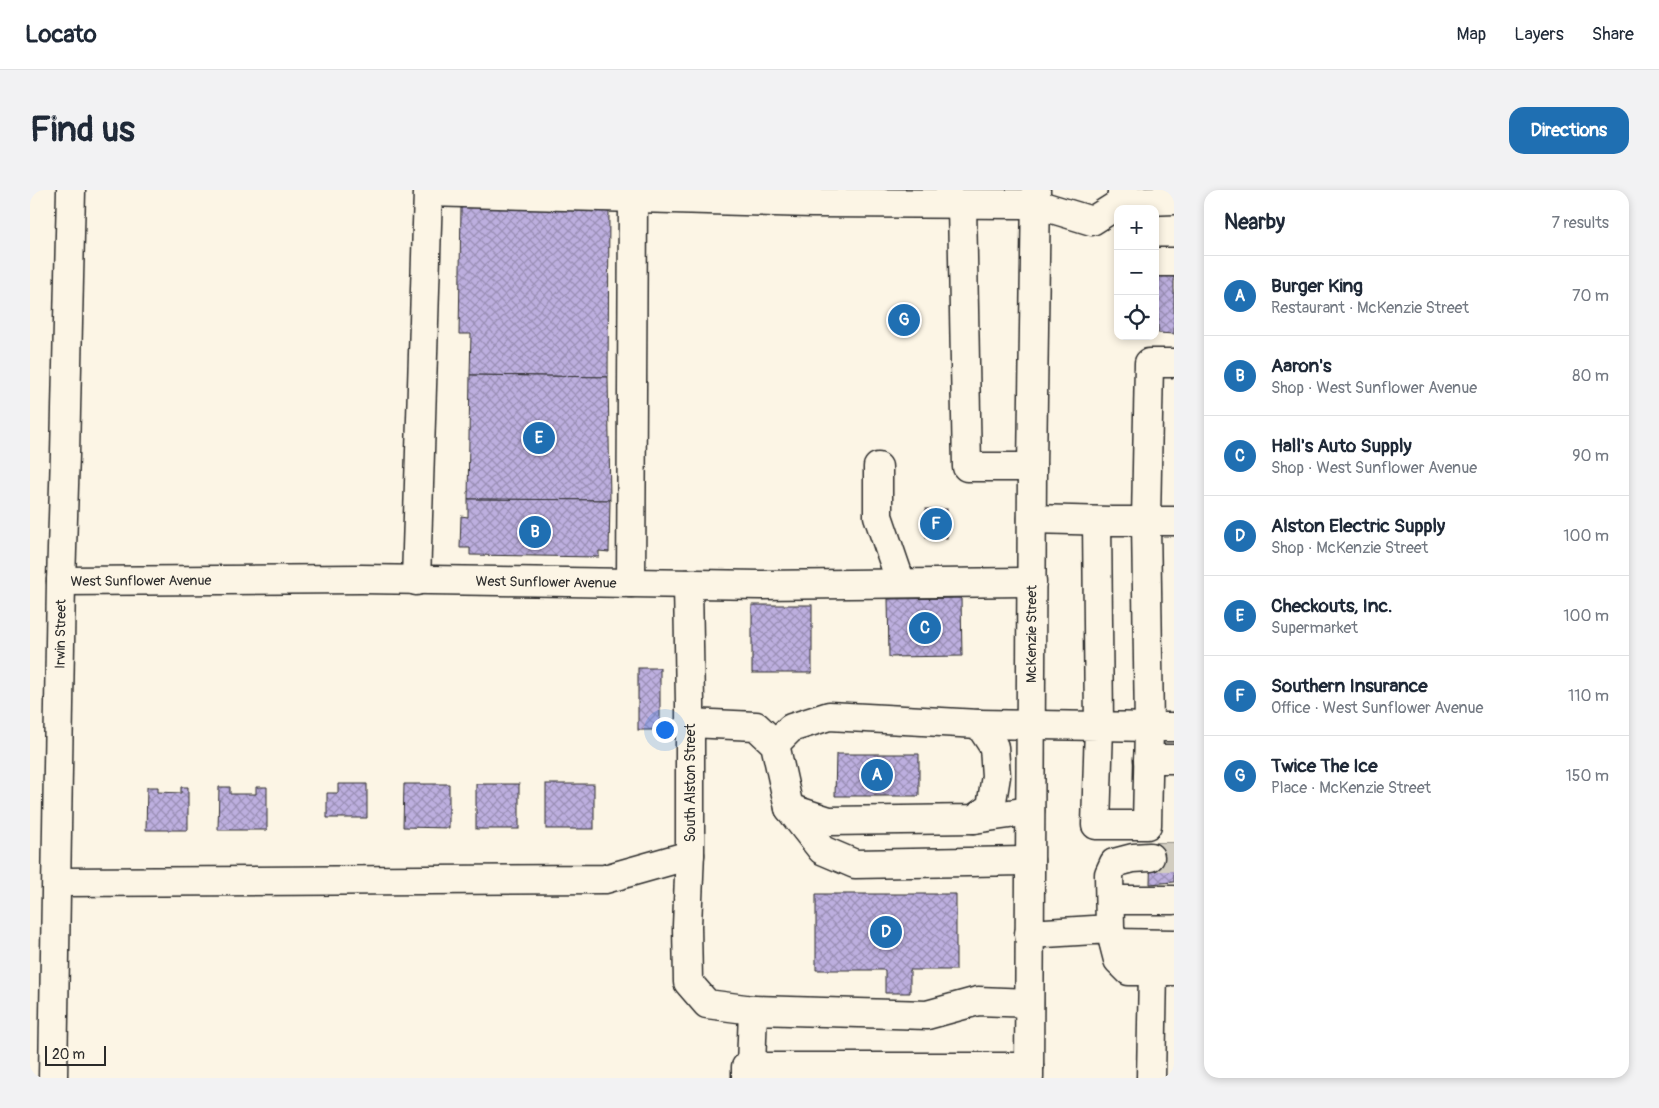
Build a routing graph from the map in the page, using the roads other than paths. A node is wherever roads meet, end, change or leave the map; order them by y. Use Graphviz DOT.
graph roads {
  1 [pos="71,190"];
  2 [pos="812,197"];
  3 [pos="1036,197"];
  4 [pos="633,199"];
  5 [pos="1122,200"];
  6 [pos="1174,200"];
  7 [pos="962,205"];
  8 [pos="1159,262"];
  9 [pos="1174,262"];
  10 [pos="1162,363"];
  11 [pos="878,467"];
  12 [pos="1032,467"];
  13 [pos="1032,519"];
  14 [pos="1097,521"];
  15 [pos="1146,521"];
  16 [pos="1174,521"];
  17 [pos="61,581"];
  18 [pos="416,581"];
  19 [pos="1032,582"];
  20 [pos="631,583"];
  21 [pos="901,583"];
  22 [pos="688,584"];
  23 [pos="690,724"];
  24 [pos="979,724"];
  25 [pos="1031,724"];
  26 [pos="1099,726"];
  27 [pos="1161,727"];
  28 [pos="776,744"];
  29 [pos="1161,759"];
  30 [pos="789,808"];
  31 [pos="1030,811"];
  32 [pos="974,819"];
  33 [pos="690,855"];
  34 [pos="1150,857"];
  35 [pos="1030,861"];
  36 [pos="57,882"];
  37 [pos="1110,900"];
  38 [pos="1174,900"];
  39 [pos="1030,934"];
  40 [pos="1112,936"];
  41 [pos="1174,944"];
  42 [pos="1163,971"];
  43 [pos="1029,1003"];
  44 [pos="753,1010"];
  45 [pos="1159,1064"];
  46 [pos="749,1072"];
  47 [pos="970,1072"];
  48 [pos="1029,1072"];
  49 [pos="53,1078"];
  1 -- 17 [label="street, Irwin Street"];
  2 -- 4 [label="street"];
  2 -- 7 [label="street"];
  3 -- 5 [label="street"];
  3 -- 7 [label="street"];
  3 -- 12 [label="street, McKenzie Street"];
  4 -- 18 [label="street"];
  4 -- 20 [label="street"];
  5 -- 6 [label="street"];
  7 -- 12 [label="street"];
  8 -- 9 [label="street"];
  10 -- 15 [label="street"];
  11 -- 21 [label="street"];
  12 -- 13 [label="street, McKenzie Street"];
  13 -- 14 [label="street"];
  13 -- 19 [label="street, McKenzie Street"];
  14 -- 15 [label="street"];
  14 -- 26 [label="street"];
  15 -- 16 [label="street"];
  15 -- 27 [label="street"];
  17 -- 18 [label="street, West Sunflower Avenue"];
  17 -- 36 [label="street, Irwin Street"];
  18 -- 20 [label="street, West Sunflower Avenue"];
  19 -- 21 [label="street, West Sunflower Avenue"];
  19 -- 25 [label="street, McKenzie Street"];
  20 -- 22 [label="street, West Sunflower Avenue"];
  21 -- 22 [label="street, West Sunflower Avenue"];
  22 -- 23 [label="street, South Alston Street"];
  23 -- 28 [label="street"];
  23 -- 33 [label="street, South Alston Street"];
  24 -- 25 [label="street"];
  24 -- 28 [label="street"];
  24 -- 32 [label="street"];
  25 -- 26 [label="street"];
  25 -- 31 [label="street, McKenzie Street"];
  26 -- 27 [label="street"];
  26 -- 29 [label="street"];
  27 -- 29 [label="street"];
  28 -- 30 [label="street"];
  30 -- 32 [label="street"];
  30 -- 35 [label="street"];
  31 -- 32 [label="street"];
  31 -- 35 [label="street, McKenzie Street"];
  33 -- 36 [label="street"];
  33 -- 44 [label="street, South Alston Street"];
  34 -- 37 [label="street"];
  35 -- 39 [label="street, McKenzie Street"];
  36 -- 49 [label="street, Irwin Street"];
  37 -- 38 [label="street"];
  37 -- 40 [label="street"];
  39 -- 40 [label="street"];
  39 -- 43 [label="street, McKenzie Street"];
  40 -- 41 [label="street"];
  40 -- 42 [label="street"];
  42 -- 45 [label="street"];
  43 -- 44 [label="street"];
  43 -- 48 [label="street, McKenzie Street"];
  44 -- 46 [label="street"];
  46 -- 47 [label="street"];
  47 -- 48 [label="street"];
}
